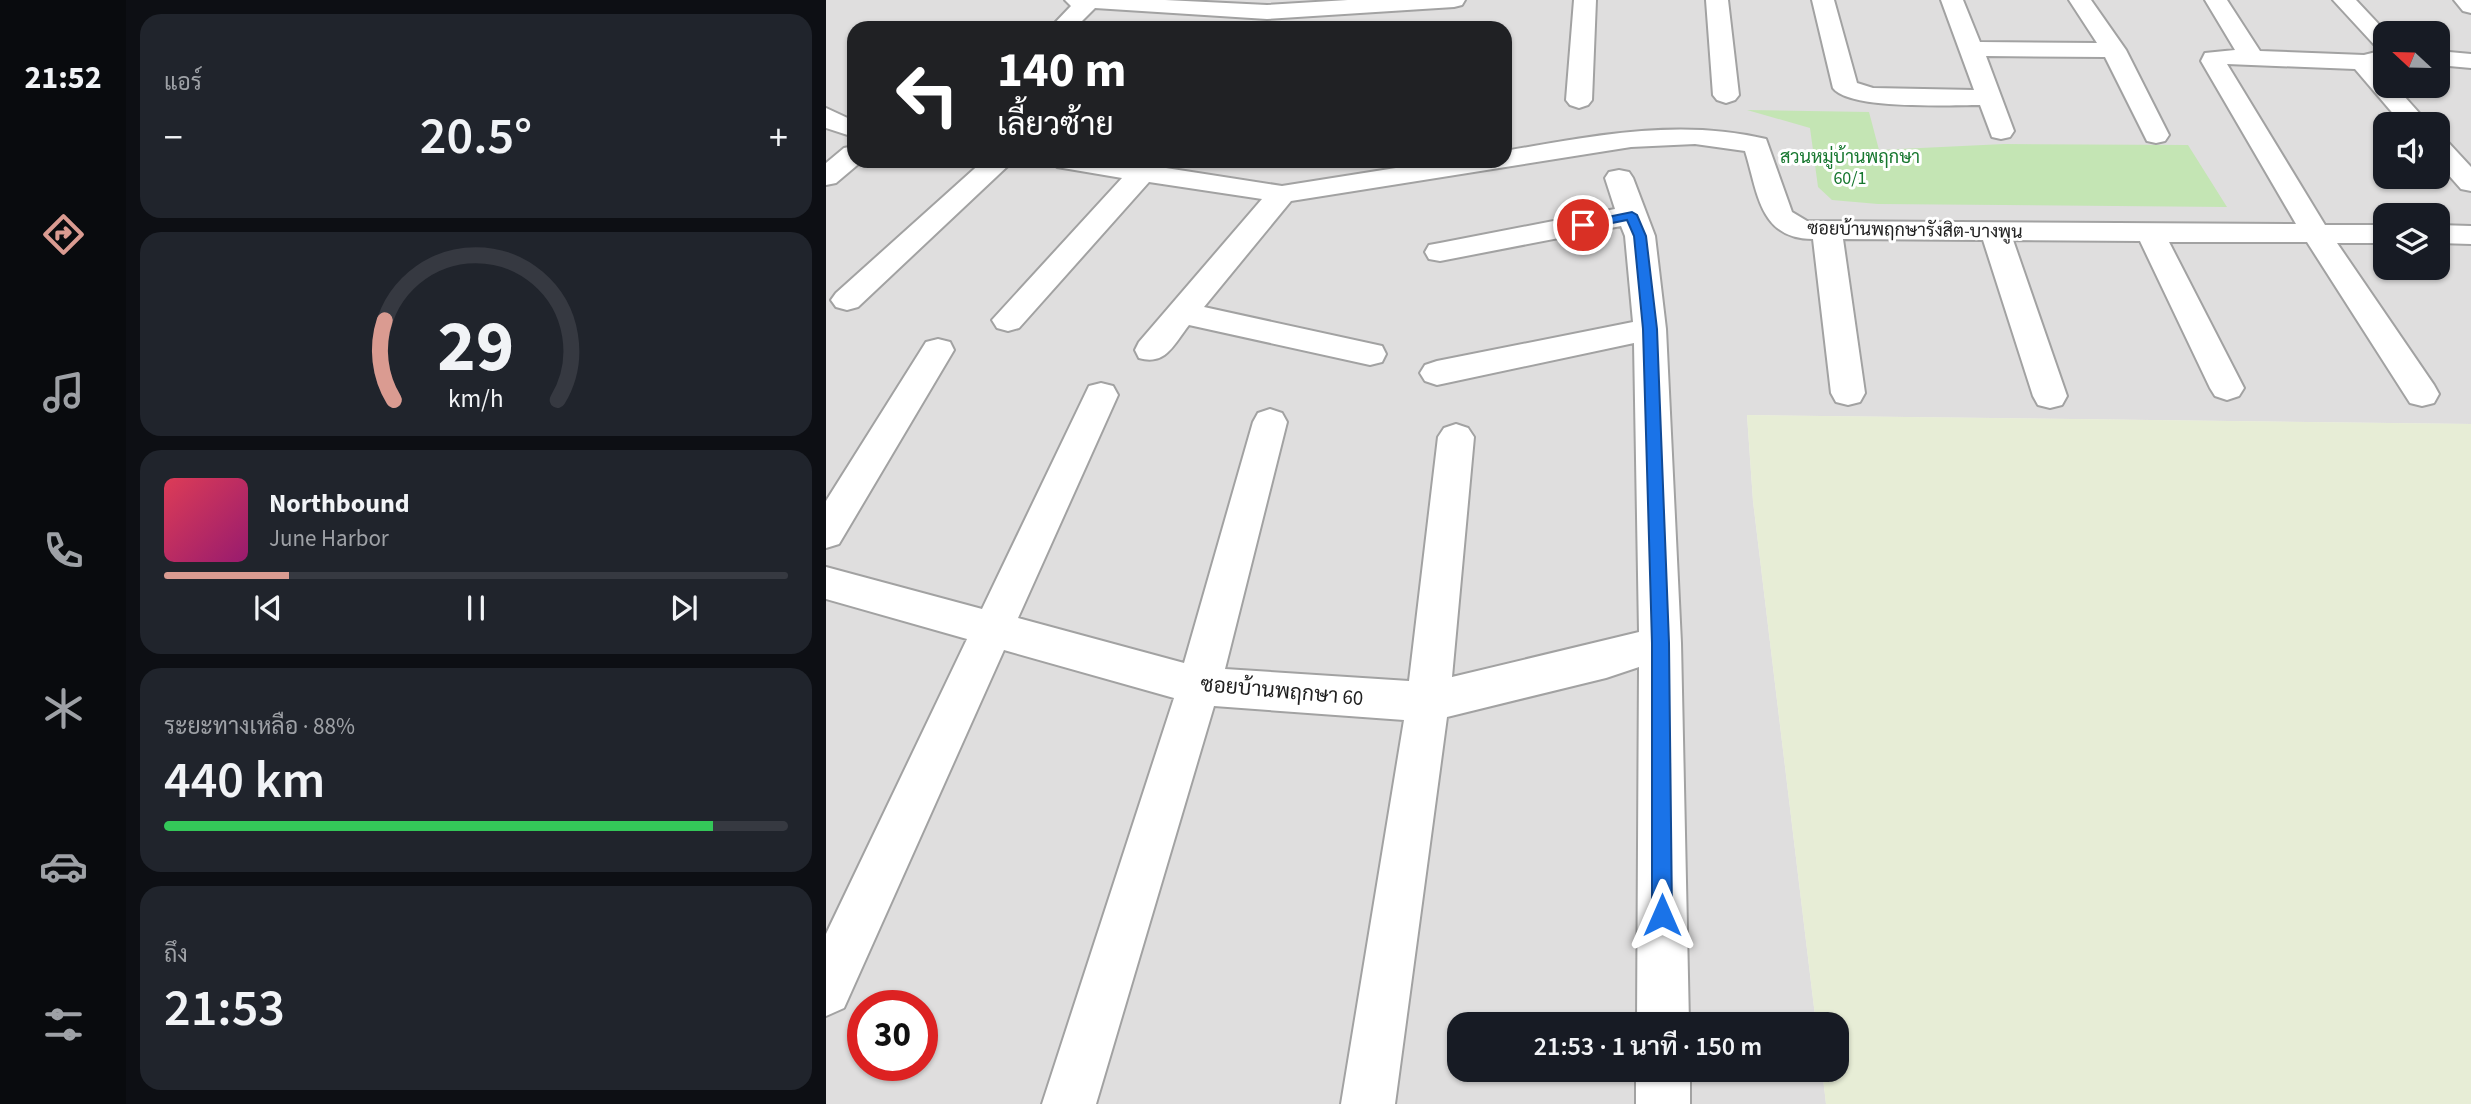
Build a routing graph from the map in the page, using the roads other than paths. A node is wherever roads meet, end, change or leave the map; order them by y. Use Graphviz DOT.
graph roads {
  1 [pos="1585,0"];
  2 [pos="1717,0"];
  3 [pos="1823,0"];
  4 [pos="1952,0"];
  5 [pos="2080,0"];
  6 [pos="2216,0"];
  7 [pos="2344,0"];
  8 [pos="2465,0"];
  9 [pos="1082,1"];
  10 [pos="1399,2"];
  11 [pos="1156,3"];
  12 [pos="1268,6"];
  13 [pos="1455,6"];
  14 [pos="2471,6"];
  15 [pos="1336,18"];
  16 [pos="1213,20"];
  17 [pos="1067,21"];
  18 [pos="2373,32"];
  19 [pos="1971,49"];
  20 [pos="2114,50"];
  21 [pos="2252,58"];
  22 [pos="2373,59"];
  23 [pos="2450,59"];
  24 [pos="2471,61"];
  25 [pos="1726,95"];
  26 [pos="1990,98"];
  27 [pos="2392,98"];
  28 [pos="1578,100"];
  29 [pos="2405,112"];
  30 [pos="826,116"];
  31 [pos="847,128"];
  32 [pos="2001,131"];
  33 [pos="2156,135"];
  34 [pos="1512,158"];
  35 [pos="847,160"];
  36 [pos="2450,160"];
  37 [pos="991,168"];
  38 [pos="1115,168"];
  39 [pos="1447,168"];
  40 [pos="1143,172"];
  41 [pos="826,177"];
  42 [pos="1619,178"];
  43 [pos="2471,183"];
  44 [pos="1282,194"];
  45 [pos="1632,215"];
  46 [pos="1827,230"];
  47 [pos="1995,231"];
  48 [pos="2150,232"];
  49 [pos="2316,233"];
  50 [pos="2373,234"];
  51 [pos="1440,253"];
  52 [pos="847,300"];
  53 [pos="1182,313"];
  54 [pos="1008,320"];
  55 [pos="1650,329"];
  56 [pos="938,350"];
  57 [pos="1151,350"];
  58 [pos="1370,354"];
  59 [pos="1437,373"];
  60 [pos="2227,388"];
  61 [pos="1848,393"];
  62 [pos="2422,394"];
  63 [pos="1101,396"];
  64 [pos="2050,396"];
  65 [pos="1270,422"];
  66 [pos="1457,438"];
  67 [pos="826,533"];
  68 [pos="826,583"];
  69 [pos="993,629"];
  70 [pos="1660,643"];
  71 [pos="1199,686"];
  72 [pos="1428,702"];
  73 [pos="826,990"];
  74 [pos="1662,1012"];
  75 [pos="1663,1082"];
  76 [pos="1069,1104"];
  77 [pos="1368,1104"];
  78 [pos="1663,1104"];
  1 -- 28 [label="street"];
  2 -- 25 [label="street"];
  3 -- 26 [label="street"];
  4 -- 19 [label="street"];
  5 -- 20 [label="street"];
  6 -- 21 [label="street"];
  7 -- 18 [label="street"];
  8 -- 14 [label="street"];
  9 -- 11 [label="street"];
  9 -- 17 [label="street"];
  10 -- 13 [label="street"];
  10 -- 15 [label="street"];
  11 -- 16 [label="street"];
  12 -- 15 [label="street"];
  12 -- 16 [label="street"];
  19 -- 20 [label="street"];
  19 -- 26 [label="street"];
  20 -- 33 [label="street"];
  21 -- 22 [label="street"];
  21 -- 49 [label="street"];
  23 -- 24 [label="street"];
  26 -- 32 [label="street"];
  27 -- 29 [label="street"];
  30 -- 31 [label="street"];
  34 -- 46 [label="street, ซอยบ้านพฤกษารังสิต-บางพูน"];
  35 -- 41 [label="street"];
  36 -- 43 [label="street"];
  37 -- 52 [label="street"];
  38 -- 40 [label="street"];
  39 -- 44 [label="street"];
  40 -- 44 [label="street"];
  40 -- 54 [label="street"];
  42 -- 45 [label="street"];
  44 -- 53 [label="street"];
  45 -- 51 [label="street"];
  45 -- 55 [label="street"];
  46 -- 47 [label="street, ซอยบ้านพฤกษารังสิต-บางพูน"];
  46 -- 61 [label="street"];
  47 -- 48 [label="street, ซอยบ้านพฤกษารังสิต-บางพูน"];
  47 -- 64 [label="street"];
  48 -- 49 [label="street, ซอยบ้านพฤกษารังสิต-บางพูน"];
  48 -- 60 [label="street"];
  49 -- 50 [label="street, ซอยบ้านพฤกษารังสิต-บางพูน"];
  49 -- 62 [label="street"];
  53 -- 57 [label="street"];
  53 -- 58 [label="street"];
  55 -- 59 [label="street"];
  55 -- 70 [label="street"];
  56 -- 67 [label="street"];
  63 -- 69 [label="street"];
  65 -- 71 [label="street"];
  66 -- 72 [label="street"];
  68 -- 69 [label="street, ซอยบ้านพฤกษา 60"];
  69 -- 71 [label="street, ซอยบ้านพฤกษา 60"];
  69 -- 73 [label="street"];
  70 -- 72 [label="street, ซอยบ้านพฤกษา 60"];
  70 -- 74 [label="street"];
  71 -- 72 [label="street, ซอยบ้านพฤกษา 60"];
  71 -- 76 [label="street"];
  72 -- 77 [label="street"];
  75 -- 78 [label="street"];
}
